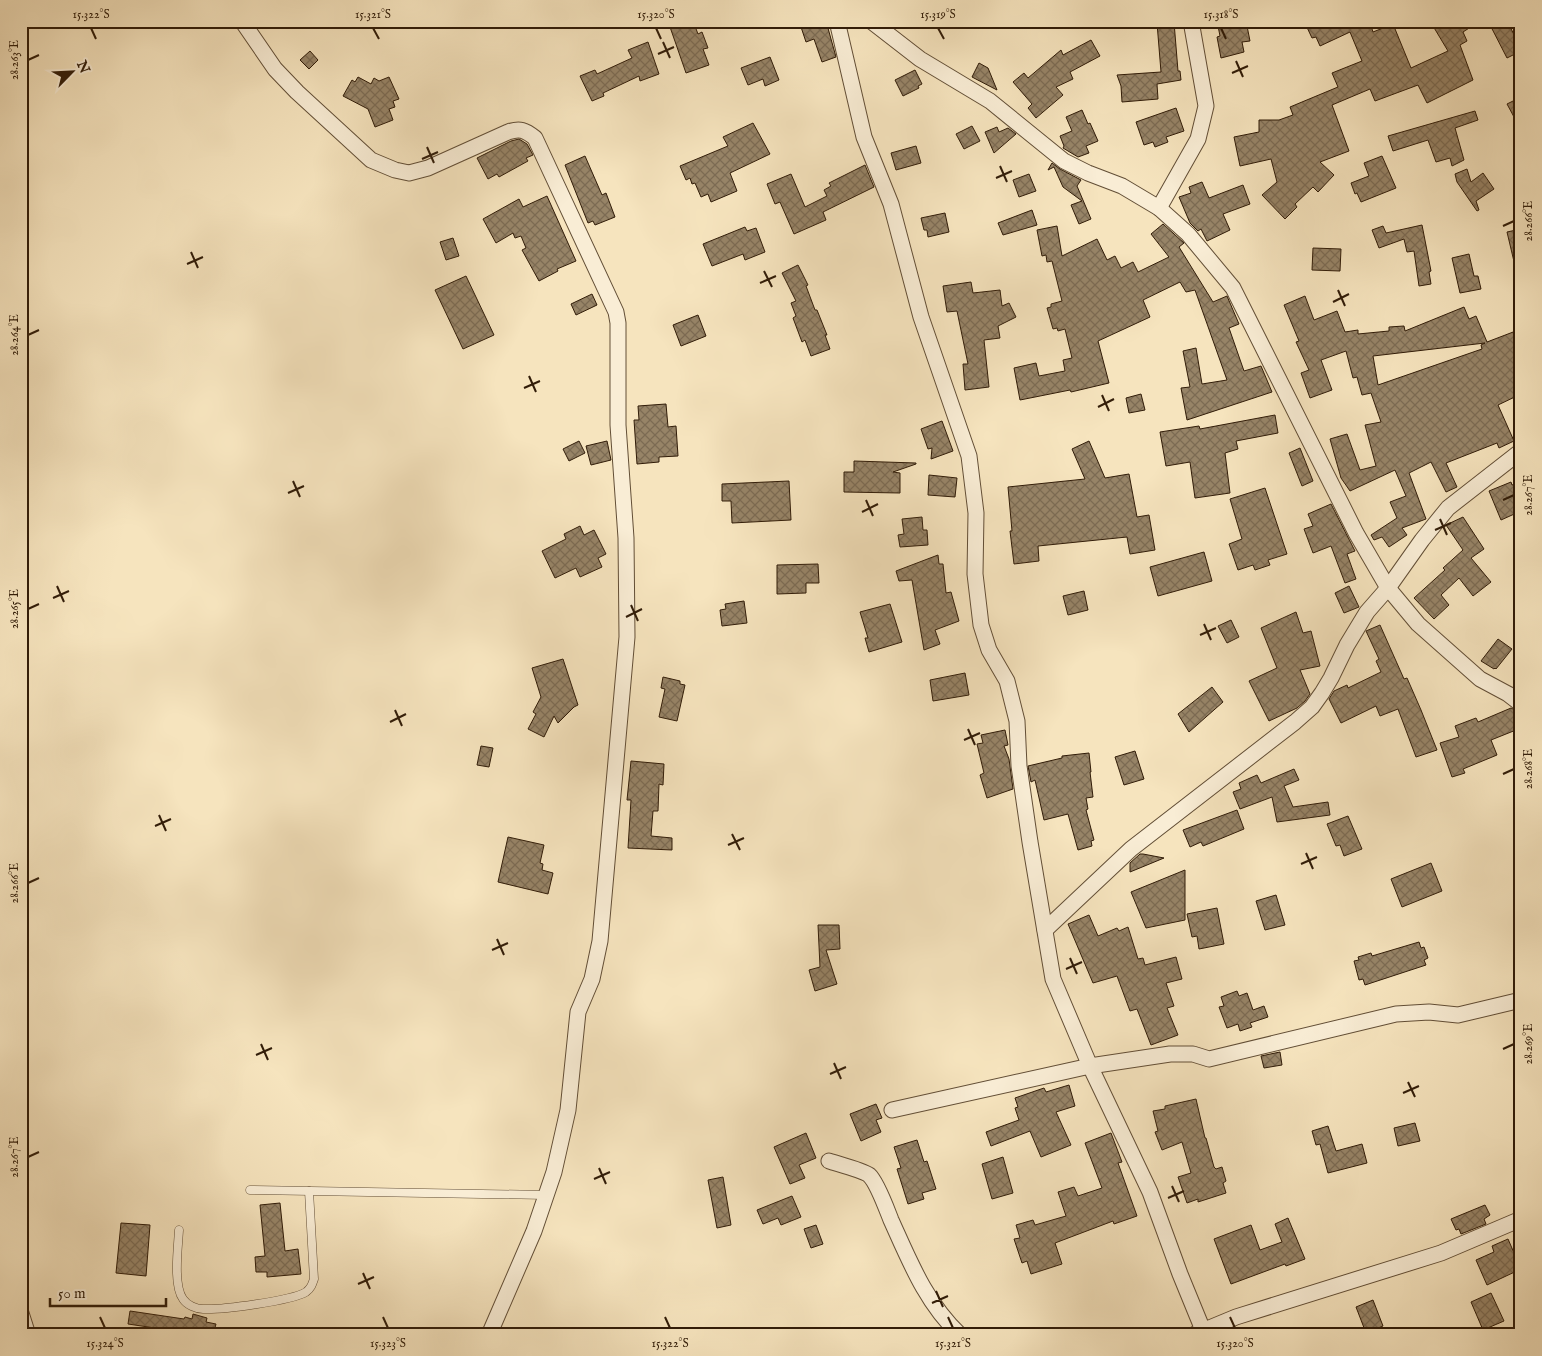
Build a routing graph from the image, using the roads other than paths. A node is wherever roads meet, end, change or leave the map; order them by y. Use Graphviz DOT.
graph roads {
  1 [pos="242,21"];
  2 [pos="837,21"];
  3 [pos="870,21"];
  4 [pos="1191,21"];
  5 [pos="1159,208"];
  6 [pos="1521,451"];
  7 [pos="1388,588"];
  8 [pos="1521,704"];
  9 [pos="1045,930"];
  10 [pos="1521,1000"];
  11 [pos="1090,1066"];
  12 [pos="892,1110"];
  13 [pos="829,1161"];
  14 [pos="250,1190"];
  15 [pos="309,1190"];
  16 [pos="546,1194"];
  17 [pos="1521,1219"];
  18 [pos="179,1230"];
  19 [pos="21,1313"];
  20 [pos="1200,1333"];
  21 [pos="28,1335"];
  22 [pos="489,1335"];
  23 [pos="960,1335"];
  1 -- 16 [label="street"];
  2 -- 9 [label="street"];
  3 -- 5 [label="street"];
  4 -- 5 [label="street"];
  5 -- 7 [label="street"];
  6 -- 7 [label="street"];
  7 -- 8 [label="street"];
  7 -- 9 [label="street"];
  9 -- 11 [label="street"];
  10 -- 11 [label="street"];
  11 -- 12 [label="street"];
  11 -- 20 [label="street"];
  13 -- 23 [label="street"];
  14 -- 15 [label="lane"];
  15 -- 16 [label="lane"];
  15 -- 18 [label="lane"];
  16 -- 22 [label="street"];
  17 -- 20 [label="street"];
  19 -- 21 [label="street"];
}
